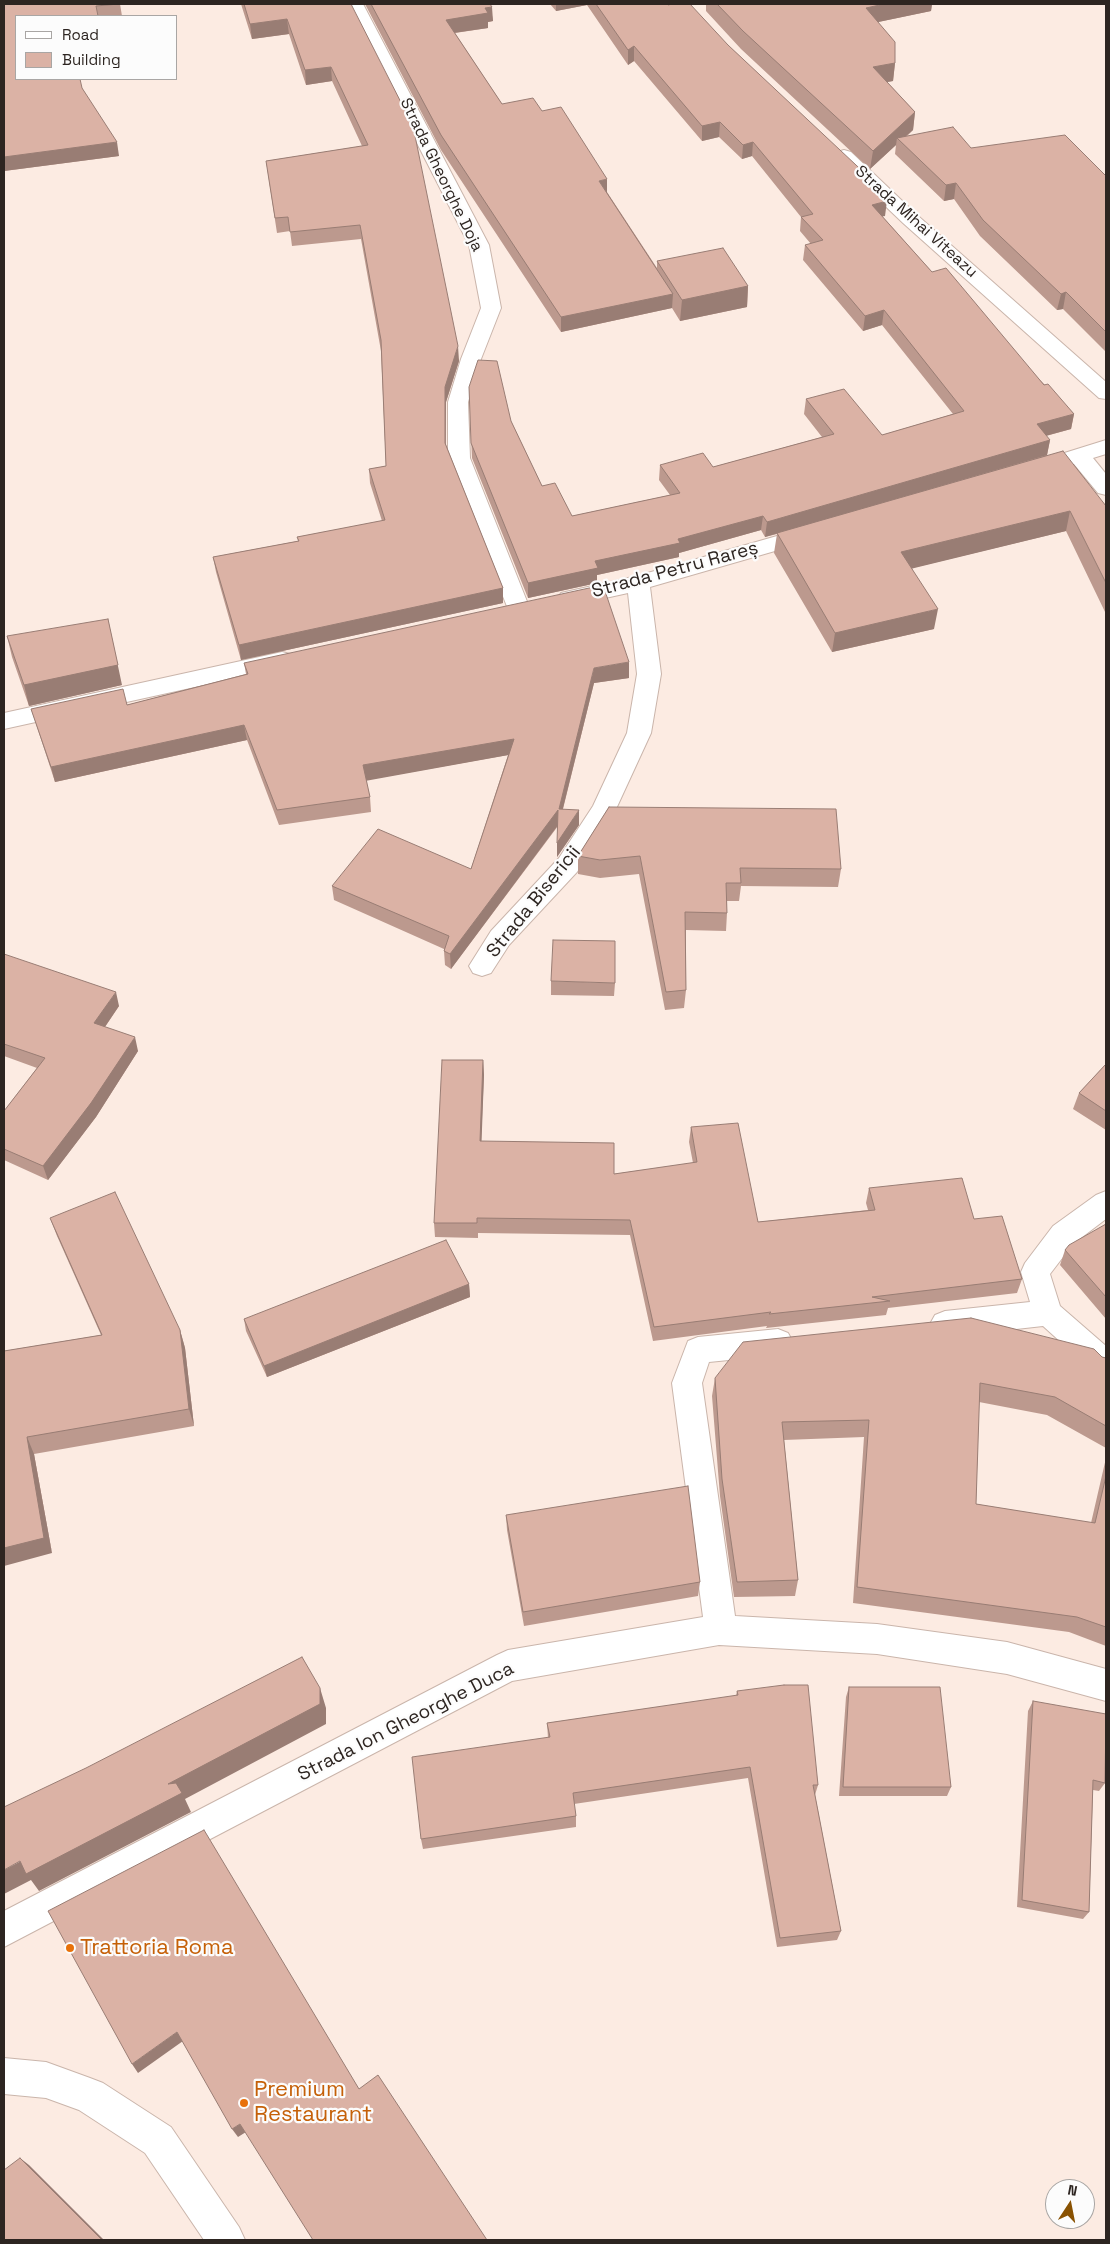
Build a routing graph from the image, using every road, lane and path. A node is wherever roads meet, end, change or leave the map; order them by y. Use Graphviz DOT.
graph roads {
  1 [pos="354,4"];
  2 [pos="832,146"];
  3 [pos="1106,393"];
  4 [pos="1106,447"];
  5 [pos="1079,456"];
  6 [pos="1011,476"];
  7 [pos="1106,488"];
  8 [pos="829,528"];
  9 [pos="638,583"];
  10 [pos="509,612"];
  11 [pos="298,657"];
  12 [pos="4,721"];
  13 [pos="482,966"];
  14 [pos="1106,1202"];
  15 [pos="1048,1313"];
  16 [pos="922,1327"];
  17 [pos="805,1339"];
  18 [pos="1106,1364"];
  19 [pos="720,1630"];
  20 [pos="1106,1685"];
  21 [pos="4,1930"];
  22 [pos="4,2076"];
  23 [pos="226,2240"];
  1 -- 10 [label="street, Strada Gheorghe Doja"];
  2 -- 3 [label="street, Strada Mihai Viteazu"];
  4 -- 5 [label="street"];
  5 -- 6 [label="street"];
  5 -- 7 [label="street"];
  8 -- 9 [label="street, Strada Petru Rareș"];
  9 -- 10 [label="street, Strada Petru Rareș"];
  9 -- 13 [label="street, Strada Bisericii"];
  11 -- 12 [label="street"];
  14 -- 15 [label="street"];
  15 -- 16 [label="street"];
  15 -- 18 [label="street"];
  17 -- 19 [label="street"];
  19 -- 20 [label="street, Strada Ion Gheorghe Duca"];
  19 -- 21 [label="street, Strada Ion Gheorghe Duca"];
  22 -- 23 [label="street"];
}
